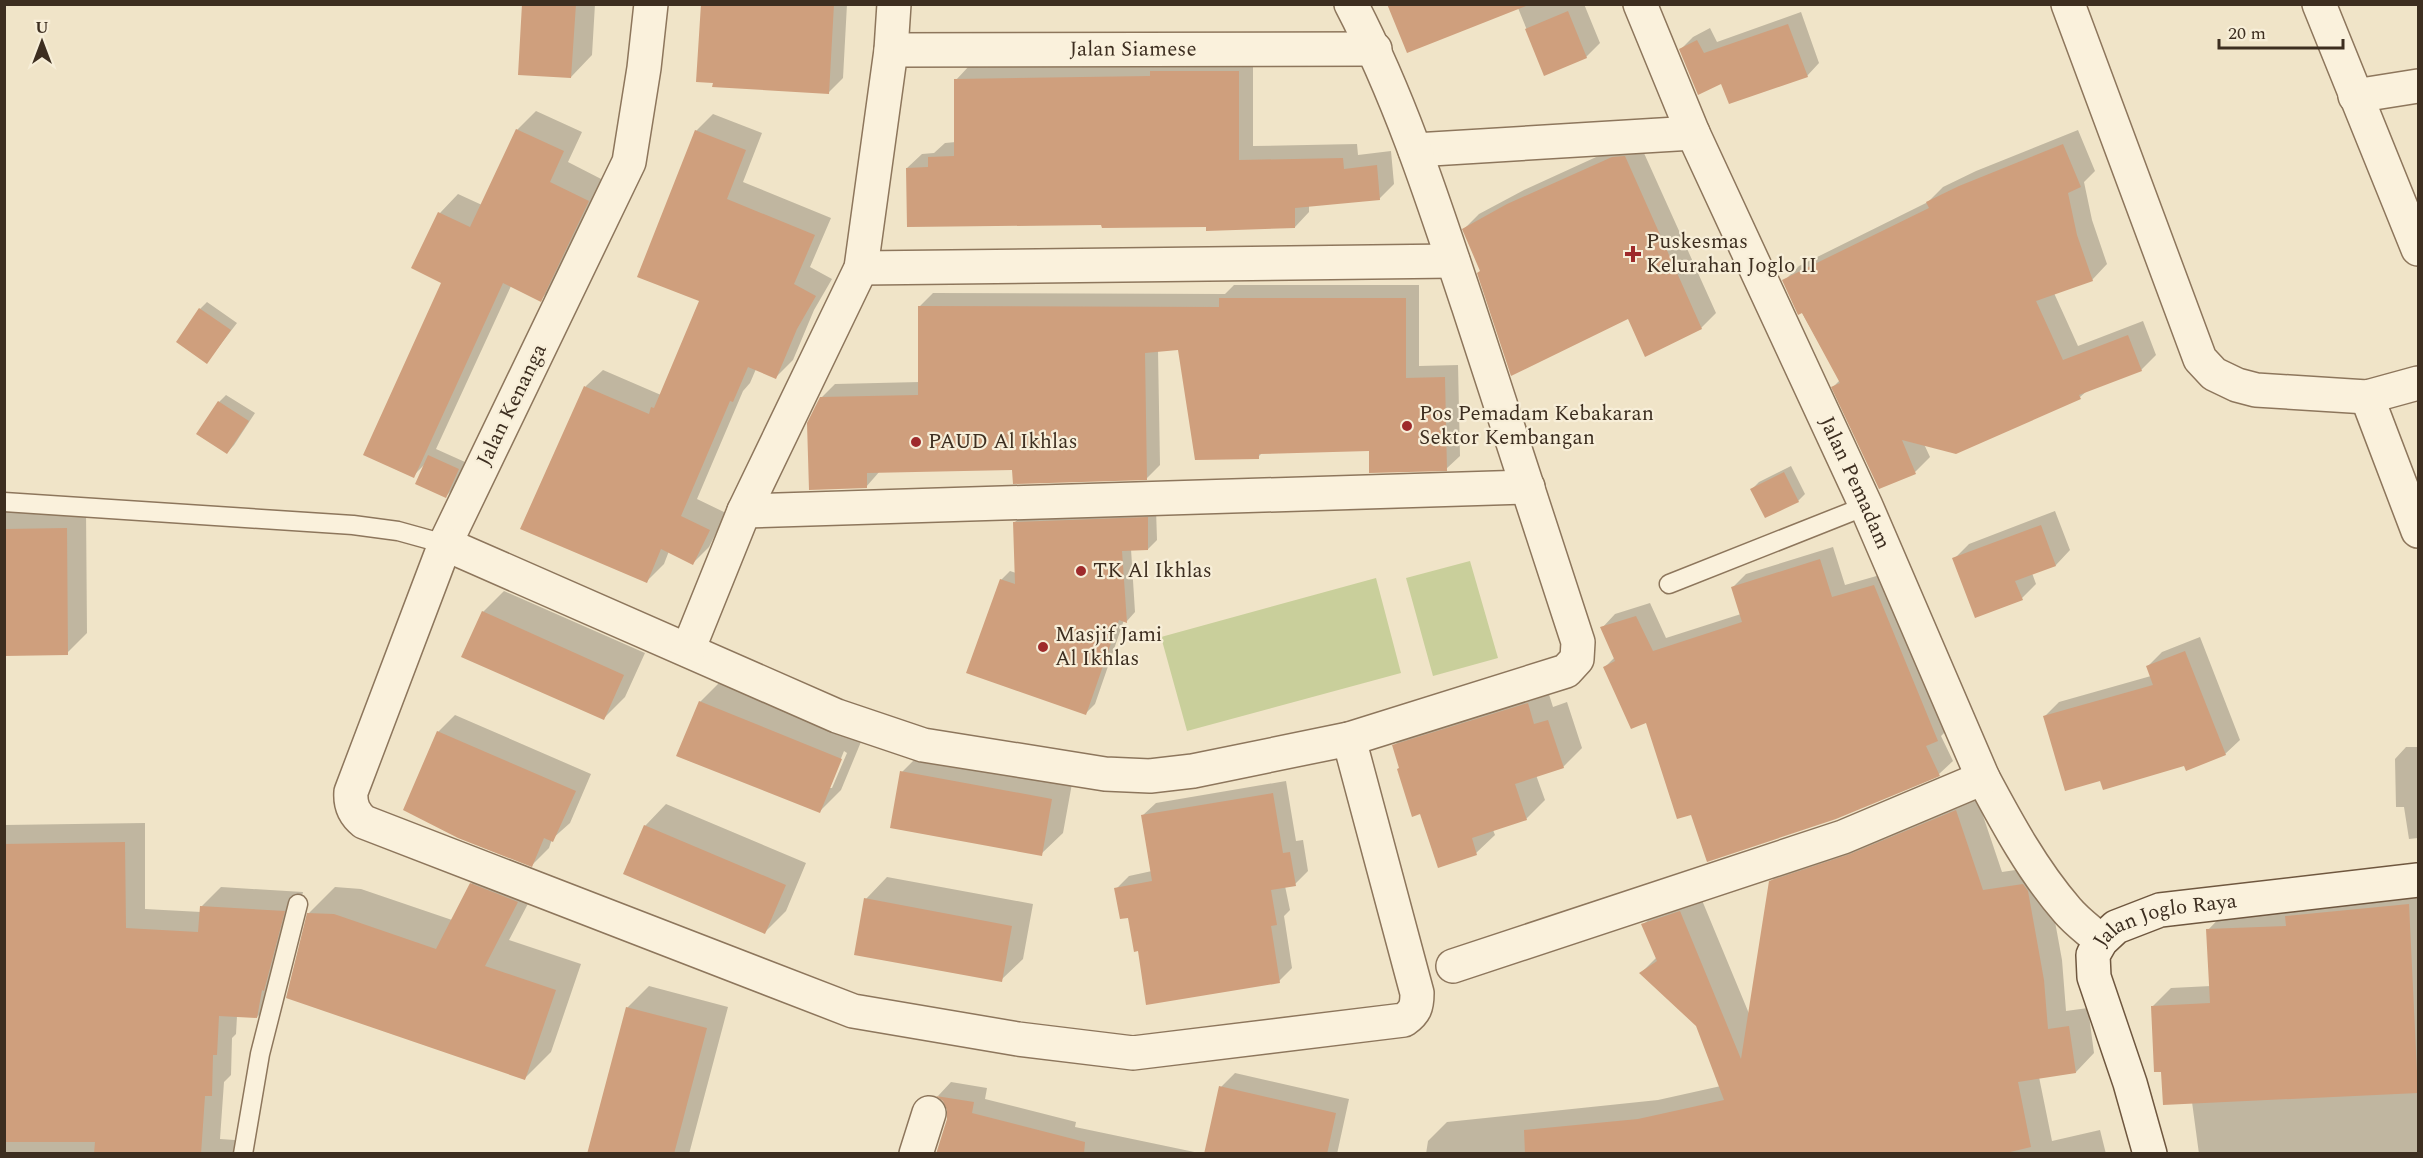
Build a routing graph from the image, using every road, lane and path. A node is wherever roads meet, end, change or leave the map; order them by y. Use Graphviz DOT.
graph roads {
  1 [pos="651,4"];
  2 [pos="894,4"];
  3 [pos="1351,4"];
  4 [pos="1640,4"];
  5 [pos="2068,4"];
  6 [pos="2319,4"];
  7 [pos="1375,49"];
  8 [pos="891,50"];
  9 [pos="2418,86"];
  10 [pos="2355,96"];
  11 [pos="1693,133"];
  12 [pos="1414,150"];
  13 [pos="2418,249"];
  14 [pos="1453,261"];
  15 [pos="861,268"];
  16 [pos="2418,383"];
  17 [pos="2367,397"];
  18 [pos="1528,488"];
  19 [pos="4,502"];
  20 [pos="1866,506"];
  21 [pos="744,511"];
  22 [pos="2418,531"];
  23 [pos="445,544"];
  24 [pos="1669,584"];
  25 [pos="688,650"];
  26 [pos="1349,739"];
  27 [pos="1983,778"];
  28 [pos="2418,880"];
  29 [pos="298,904"];
  30 [pos="2101,941"];
  31 [pos="1453,966"];
  32 [pos="928,1113"];
  33 [pos="243,1154"];
  34 [pos="916,1154"];
  35 [pos="2150,1154"];
  1 -- 23 [label="street, Jalan Kenanga"];
  2 -- 8 [label="street"];
  3 -- 7 [label="street"];
  4 -- 11 [label="street, Jalan Pemadam"];
  5 -- 17 [label="street"];
  6 -- 10 [label="street"];
  7 -- 8 [label="street, Jalan Siamese"];
  7 -- 12 [label="street"];
  8 -- 15 [label="street"];
  9 -- 10 [label="street"];
  10 -- 13 [label="street"];
  11 -- 12 [label="street"];
  11 -- 20 [label="street, Jalan Pemadam"];
  12 -- 14 [label="street"];
  14 -- 15 [label="street"];
  14 -- 18 [label="street"];
  15 -- 21 [label="street"];
  16 -- 17 [label="street"];
  17 -- 22 [label="street"];
  18 -- 21 [label="street"];
  18 -- 26 [label="street"];
  19 -- 23 [label="lane"];
  20 -- 24 [label="lane"];
  20 -- 27 [label="street, Jalan Pemadam"];
  21 -- 25 [label="street"];
  23 -- 25 [label="street"];
  23 -- 26 [label="street, Jalan Kenanga"];
  25 -- 26 [label="street"];
  27 -- 30 [label="street, Jalan Pemadam"];
  27 -- 31 [label="street"];
  28 -- 30 [label="street, Jalan Joglo Raya"];
  29 -- 33 [label="lane"];
  30 -- 35 [label="street, Jalan Joglo Raya"];
  32 -- 34 [label="street"];
}
